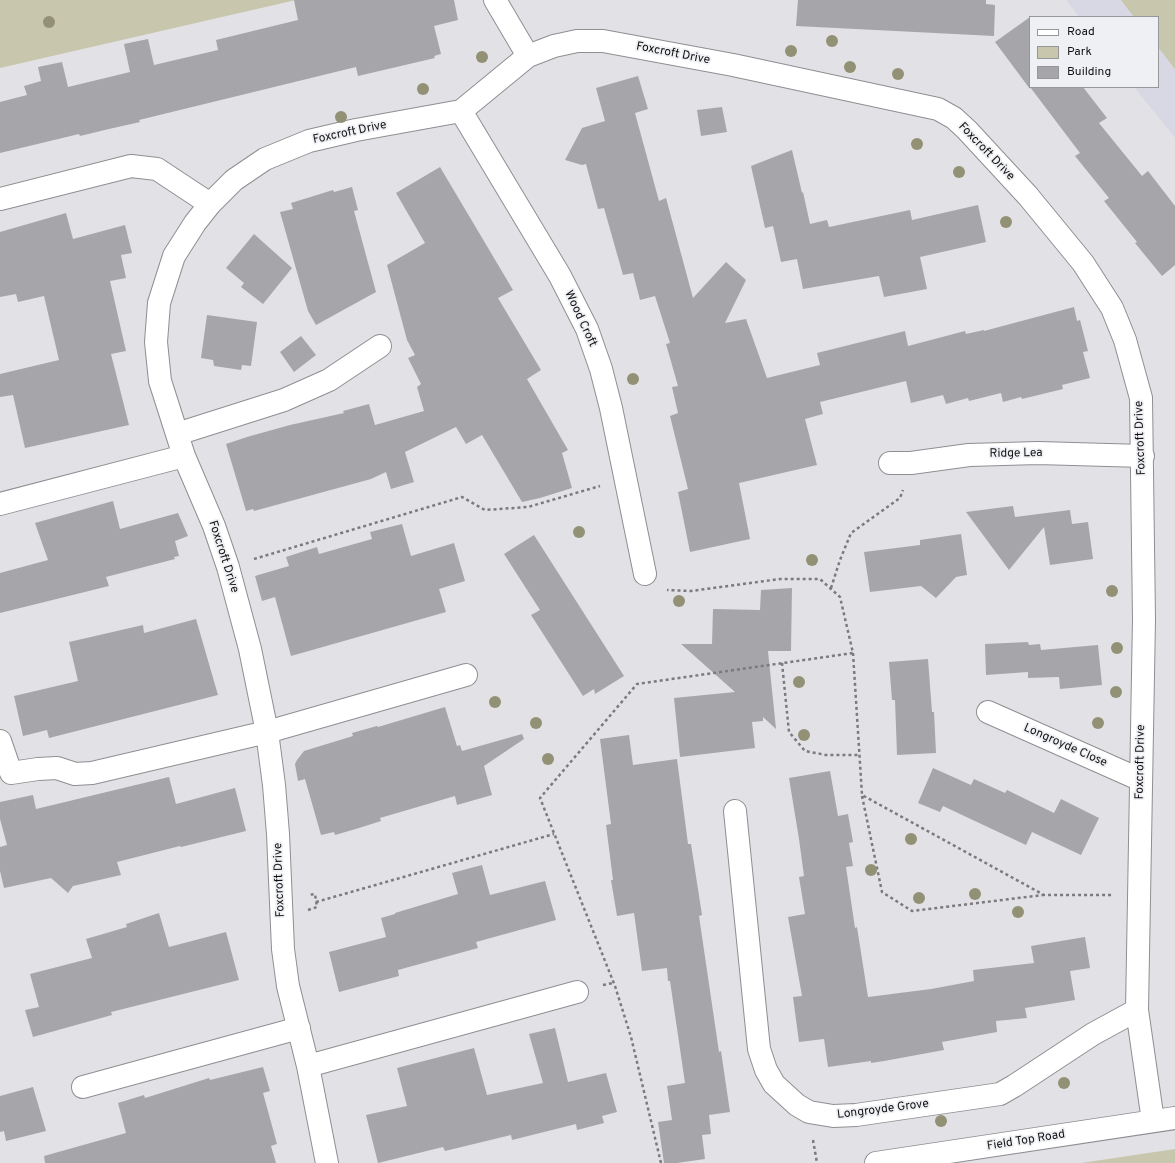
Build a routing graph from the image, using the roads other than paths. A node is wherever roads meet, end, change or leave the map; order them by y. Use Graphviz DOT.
graph roads {
  1 [pos="495,0"];
  2 [pos="528,56"];
  3 [pos="461,112"];
  4 [pos="0,199"];
  5 [pos="210,204"];
  6 [pos="380,346"];
  7 [pos="177,434"];
  8 [pos="184,456"];
  9 [pos="1142,456"];
  10 [pos="900,463"];
  11 [pos="0,504"];
  12 [pos="645,574"];
  13 [pos="466,675"];
  14 [pos="988,712"];
  15 [pos="267,732"];
  16 [pos="0,741"];
  17 [pos="1141,780"];
  18 [pos="735,811"];
  19 [pos="578,992"];
  20 [pos="1137,1010"];
  21 [pos="298,1028"];
  22 [pos="308,1066"];
  23 [pos="84,1087"];
  24 [pos="1175,1118"];
  25 [pos="1154,1121"];
  26 [pos="900,1162"];
  27 [pos="327,1163"];
  28 [pos="876,1163"];
  1 -- 2 [label="street"];
  2 -- 3 [label="street, Foxcroft Drive"];
  2 -- 9 [label="street, Foxcroft Drive"];
  3 -- 5 [label="street, Foxcroft Drive"];
  3 -- 12 [label="street, Wood Croft"];
  4 -- 5 [label="street"];
  5 -- 7 [label="street, Foxcroft Drive"];
  6 -- 7 [label="street"];
  7 -- 8 [label="street, Foxcroft Drive"];
  8 -- 11 [label="street"];
  8 -- 15 [label="street, Foxcroft Drive"];
  9 -- 10 [label="street, Ridge Lea"];
  9 -- 17 [label="street, Foxcroft Drive"];
  13 -- 15 [label="street"];
  14 -- 17 [label="street, Longroyde Close"];
  15 -- 16 [label="street"];
  15 -- 21 [label="street, Foxcroft Drive"];
  17 -- 20 [label="street, Foxcroft Drive"];
  18 -- 20 [label="street, Longroyde Grove"];
  19 -- 22 [label="street"];
  20 -- 25 [label="street, Foxcroft Drive"];
  21 -- 22 [label="street, Foxcroft Drive"];
  21 -- 23 [label="street"];
  22 -- 27 [label="street, Foxcroft Drive"];
  24 -- 25 [label="street, Field Top Road"];
  25 -- 26 [label="street, Field Top Road"];
  26 -- 28 [label="street, Field Top Road"];
}
